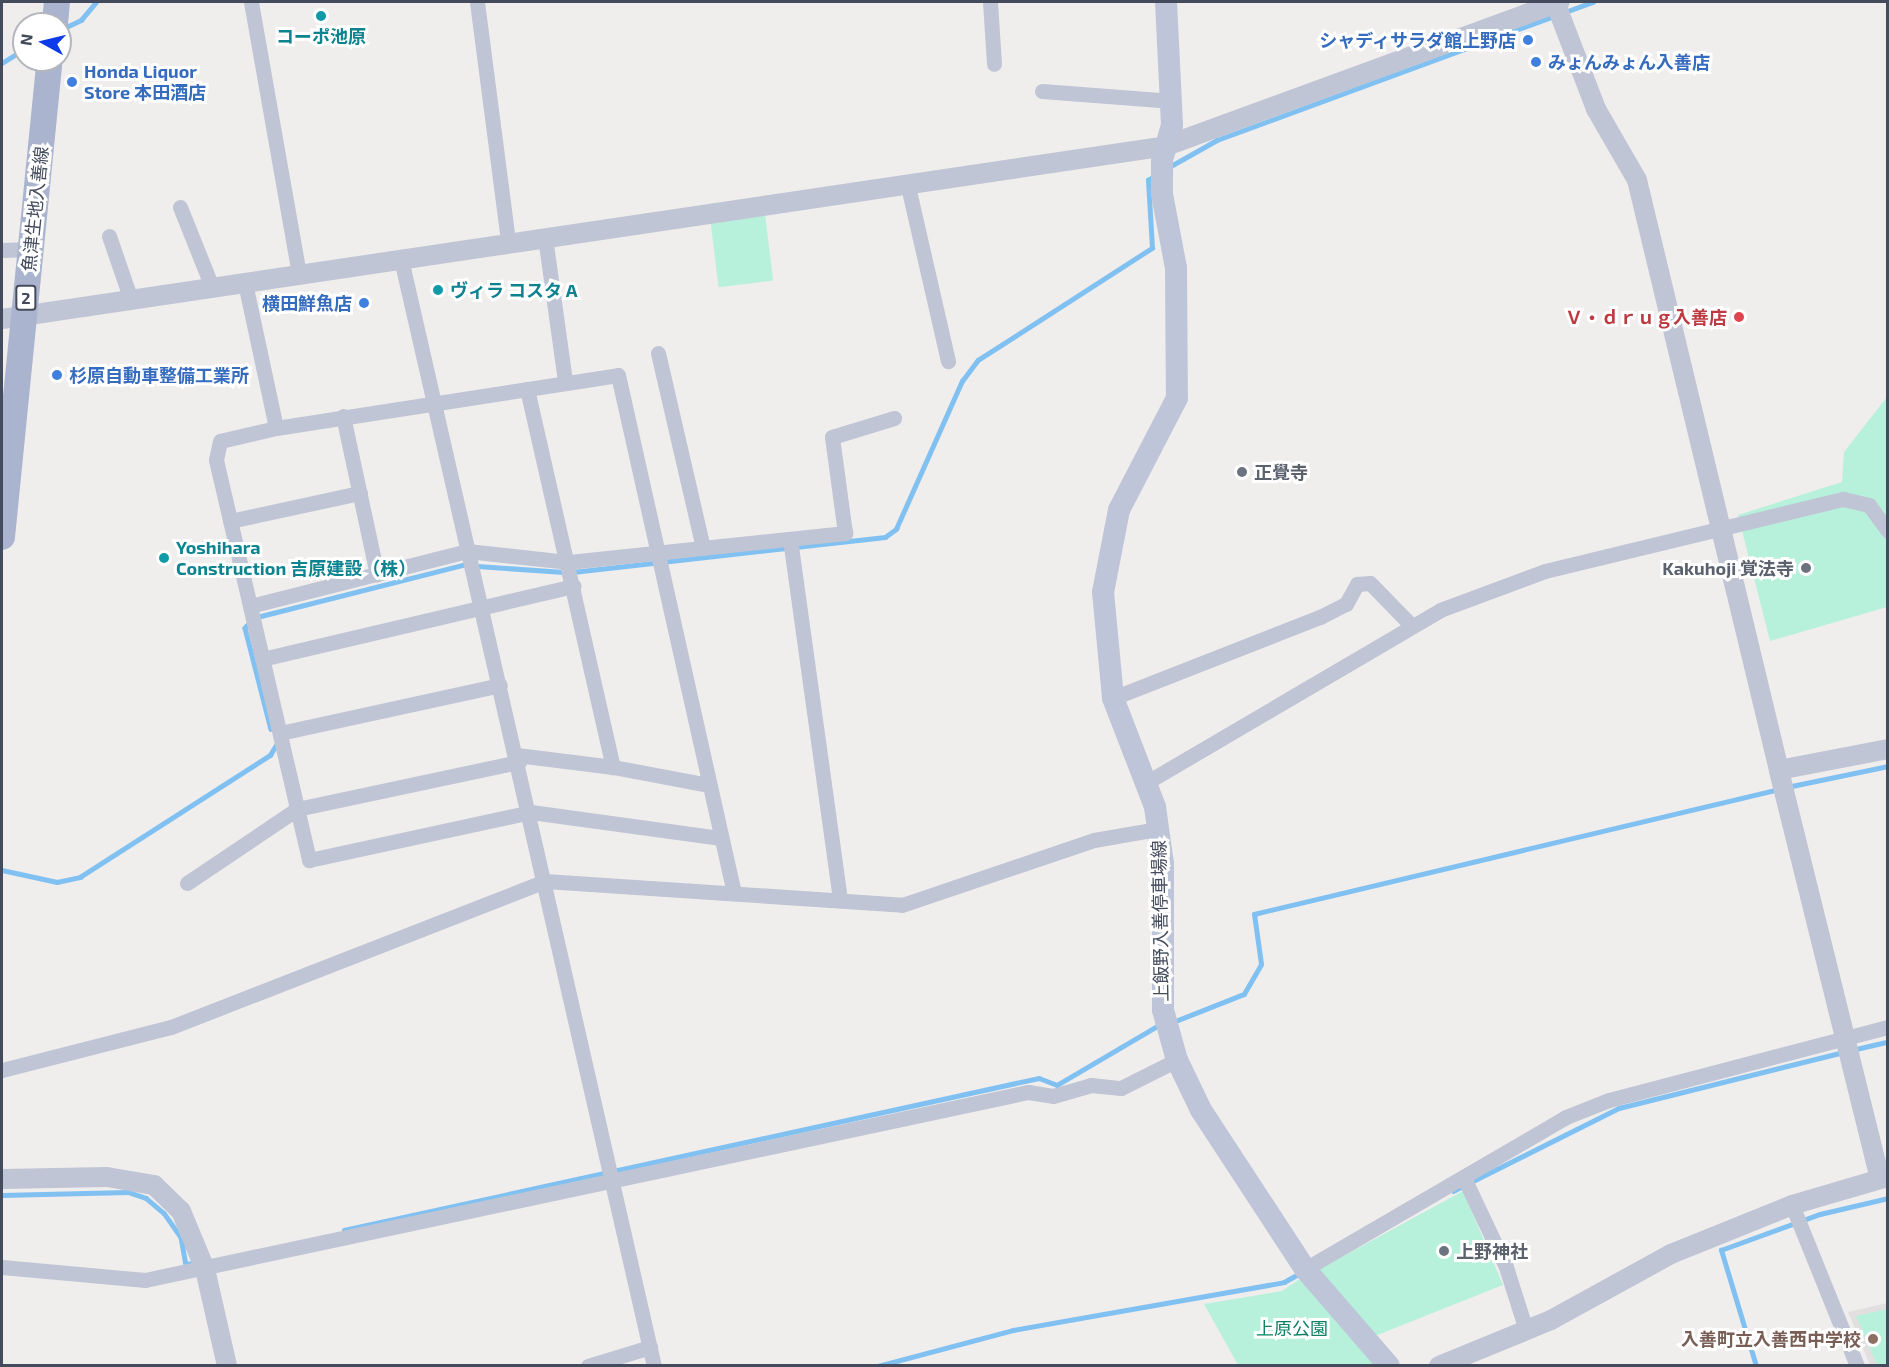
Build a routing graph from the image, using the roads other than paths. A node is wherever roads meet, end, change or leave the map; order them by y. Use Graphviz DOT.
graph roads {
  1 [pos="250,2"];
  2 [pos="477,2"];
  3 [pos="990,2"];
  4 [pos="1166,2"];
  5 [pos="1557,2"];
  6 [pos="994,64"];
  7 [pos="49,72"];
  8 [pos="1042,91"];
  9 [pos="1173,101"];
  10 [pos="1166,146"];
  11 [pos="907,182"];
  12 [pos="180,207"];
  13 [pos="109,236"];
  14 [pos="545,237"];
  15 [pos="508,242"];
  16 [pos="31,249"];
  17 [pos="2,250"];
  18 [pos="401,259"];
  19 [pos="299,274"];
  20 [pos="245,283"];
  21 [pos="212,287"];
  22 [pos="130,297"];
  23 [pos="13,317"];
  24 [pos="658,353"];
  25 [pos="948,361"];
  26 [pos="566,382"];
  27 [pos="527,389"];
  28 [pos="434,403"];
  29 [pos="343,416"];
  30 [pos="894,418"];
  31 [pos="276,428"];
  32 [pos="360,493"];
  33 [pos="230,521"];
  34 [pos="1720,528"];
  35 [pos="1887,531"];
  36 [pos="2,537"];
  37 [pos="790,539"];
  38 [pos="704,548"];
  39 [pos="467,551"];
  40 [pos="656,552"];
  41 [pos="569,562"];
  42 [pos="377,574"];
  43 [pos="574,586"];
  44 [pos="250,606"];
  45 [pos="481,607"];
  46 [pos="1412,626"];
  47 [pos="262,659"];
  48 [pos="500,685"];
  49 [pos="1113,698"];
  50 [pos="280,734"];
  51 [pos="1887,749"];
  52 [pos="518,759"];
  53 [pos="613,767"];
  54 [pos="1779,770"];
  55 [pos="1149,781"];
  56 [pos="709,785"];
  57 [pos="297,809"];
  58 [pos="531,812"];
  59 [pos="1158,829"];
  60 [pos="721,838"];
  61 [pos="545,881"];
  62 [pos="187,883"];
  63 [pos="734,893"];
  64 [pos="840,900"];
  65 [pos="1887,1027"];
  66 [pos="1845,1037"];
  67 [pos="1177,1060"];
  68 [pos="2,1070"];
  69 [pos="1464,1178"];
  70 [pos="1884,1178"];
  71 [pos="2,1179"];
  72 [pos="614,1179"];
  73 [pos="1792,1205"];
  74 [pos="2,1267"];
  75 [pos="205,1269"];
  76 [pos="1305,1269"];
  77 [pos="1526,1330"];
  78 [pos="650,1347"];
  79 [pos="227,1365"];
  80 [pos="588,1365"];
  81 [pos="654,1365"];
  82 [pos="1389,1365"];
  83 [pos="1439,1365"];
  84 [pos="1857,1365"];
  1 -- 19 [label="street"];
  2 -- 15 [label="street"];
  3 -- 6 [label="street"];
  4 -- 9 [label="main road, 上飯野入善停車場線"];
  5 -- 10 [label="street"];
  5 -- 34 [label="street"];
  7 -- 16 [label="main road, 魚津生地入善線 / 2"];
  8 -- 9 [label="street"];
  9 -- 10 [label="main road, 上飯野入善停車場線"];
  10 -- 11 [label="street"];
  10 -- 49 [label="main road, 上飯野入善停車場線"];
  11 -- 14 [label="street"];
  11 -- 25 [label="street"];
  12 -- 21 [label="street"];
  13 -- 22 [label="street"];
  14 -- 15 [label="street"];
  14 -- 26 [label="street"];
  15 -- 18 [label="street"];
  16 -- 17 [label="street"];
  16 -- 23 [label="main road, 魚津生地入善線 / 2"];
  18 -- 19 [label="street"];
  18 -- 28 [label="street"];
  19 -- 20 [label="street"];
  20 -- 21 [label="street"];
  20 -- 31 [label="street"];
  21 -- 22 [label="street"];
  22 -- 23 [label="street"];
  23 -- 36 [label="main road, 魚津生地入善線 / 2"];
  24 -- 38 [label="street"];
  26 -- 27 [label="street"];
  26 -- 40 [label="street"];
  27 -- 28 [label="street"];
  27 -- 41 [label="street"];
  28 -- 29 [label="street"];
  28 -- 39 [label="street"];
  29 -- 31 [label="street"];
  29 -- 32 [label="street"];
  30 -- 37 [label="street"];
  31 -- 33 [label="street"];
  32 -- 33 [label="street"];
  32 -- 42 [label="street"];
  33 -- 44 [label="street"];
  34 -- 35 [label="street"];
  34 -- 46 [label="street"];
  34 -- 54 [label="street"];
  37 -- 38 [label="street"];
  37 -- 64 [label="street"];
  38 -- 40 [label="street"];
  39 -- 41 [label="street"];
  39 -- 42 [label="street"];
  39 -- 45 [label="street"];
  40 -- 41 [label="street"];
  40 -- 56 [label="street"];
  41 -- 43 [label="street"];
  42 -- 44 [label="street"];
  43 -- 45 [label="street"];
  43 -- 53 [label="street"];
  44 -- 47 [label="street"];
  45 -- 47 [label="street"];
  45 -- 48 [label="street"];
  46 -- 49 [label="street"];
  46 -- 55 [label="street"];
  47 -- 50 [label="street"];
  48 -- 50 [label="street"];
  48 -- 52 [label="street"];
  49 -- 55 [label="main road, 上飯野入善停車場線"];
  50 -- 57 [label="street"];
  51 -- 54 [label="street"];
  52 -- 53 [label="street"];
  52 -- 57 [label="street"];
  52 -- 58 [label="street"];
  53 -- 56 [label="street"];
  54 -- 66 [label="street"];
  55 -- 59 [label="main road, 上飯野入善停車場線"];
  56 -- 60 [label="street"];
  57 -- 58 [label="street"];
  57 -- 62 [label="street"];
  58 -- 60 [label="street"];
  58 -- 61 [label="street"];
  59 -- 64 [label="street"];
  59 -- 67 [label="main road, 上飯野入善停車場線"];
  60 -- 63 [label="street"];
  61 -- 63 [label="street"];
  61 -- 68 [label="street"];
  61 -- 72 [label="street"];
  63 -- 64 [label="street"];
  65 -- 66 [label="street"];
  66 -- 69 [label="street"];
  66 -- 70 [label="street"];
  67 -- 72 [label="street"];
  67 -- 76 [label="main road, 上飯野入善停車場線"];
  69 -- 76 [label="street"];
  69 -- 77 [label="street"];
  70 -- 73 [label="street"];
  71 -- 75 [label="street"];
  72 -- 75 [label="street"];
  72 -- 78 [label="street"];
  73 -- 77 [label="street"];
  73 -- 84 [label="street"];
  74 -- 75 [label="street"];
  75 -- 79 [label="street"];
  76 -- 82 [label="main road, 上飯野入善停車場線"];
  77 -- 83 [label="street"];
  78 -- 80 [label="street"];
  78 -- 81 [label="street"];
}
